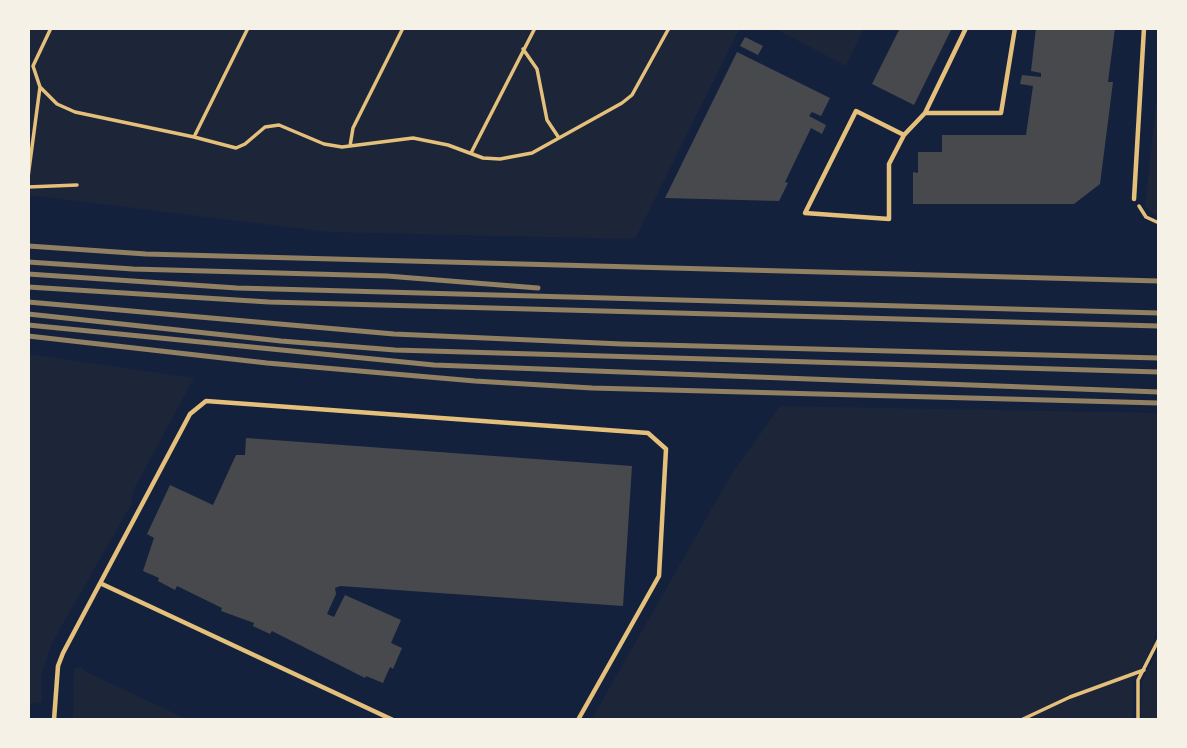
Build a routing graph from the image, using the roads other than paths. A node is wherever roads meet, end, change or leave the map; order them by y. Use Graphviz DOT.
graph roads {
  1 [pos="966,28"];
  2 [pos="1015,28"];
  3 [pos="1144,28"];
  4 [pos="925,113"];
  5 [pos="904,135"];
  6 [pos="1134,198"];
  7 [pos="102,584"];
  8 [pos="54,720"];
  9 [pos="393,720"];
  10 [pos="578,720"];
  1 -- 4 [label="lane"];
  2 -- 4 [label="lane"];
  3 -- 6 [label="lane"];
  4 -- 5 [label="lane"];
  5 -- 5 [label="lane"];
  7 -- 8 [label="lane"];
  7 -- 9 [label="lane"];
  7 -- 10 [label="lane"];
}
